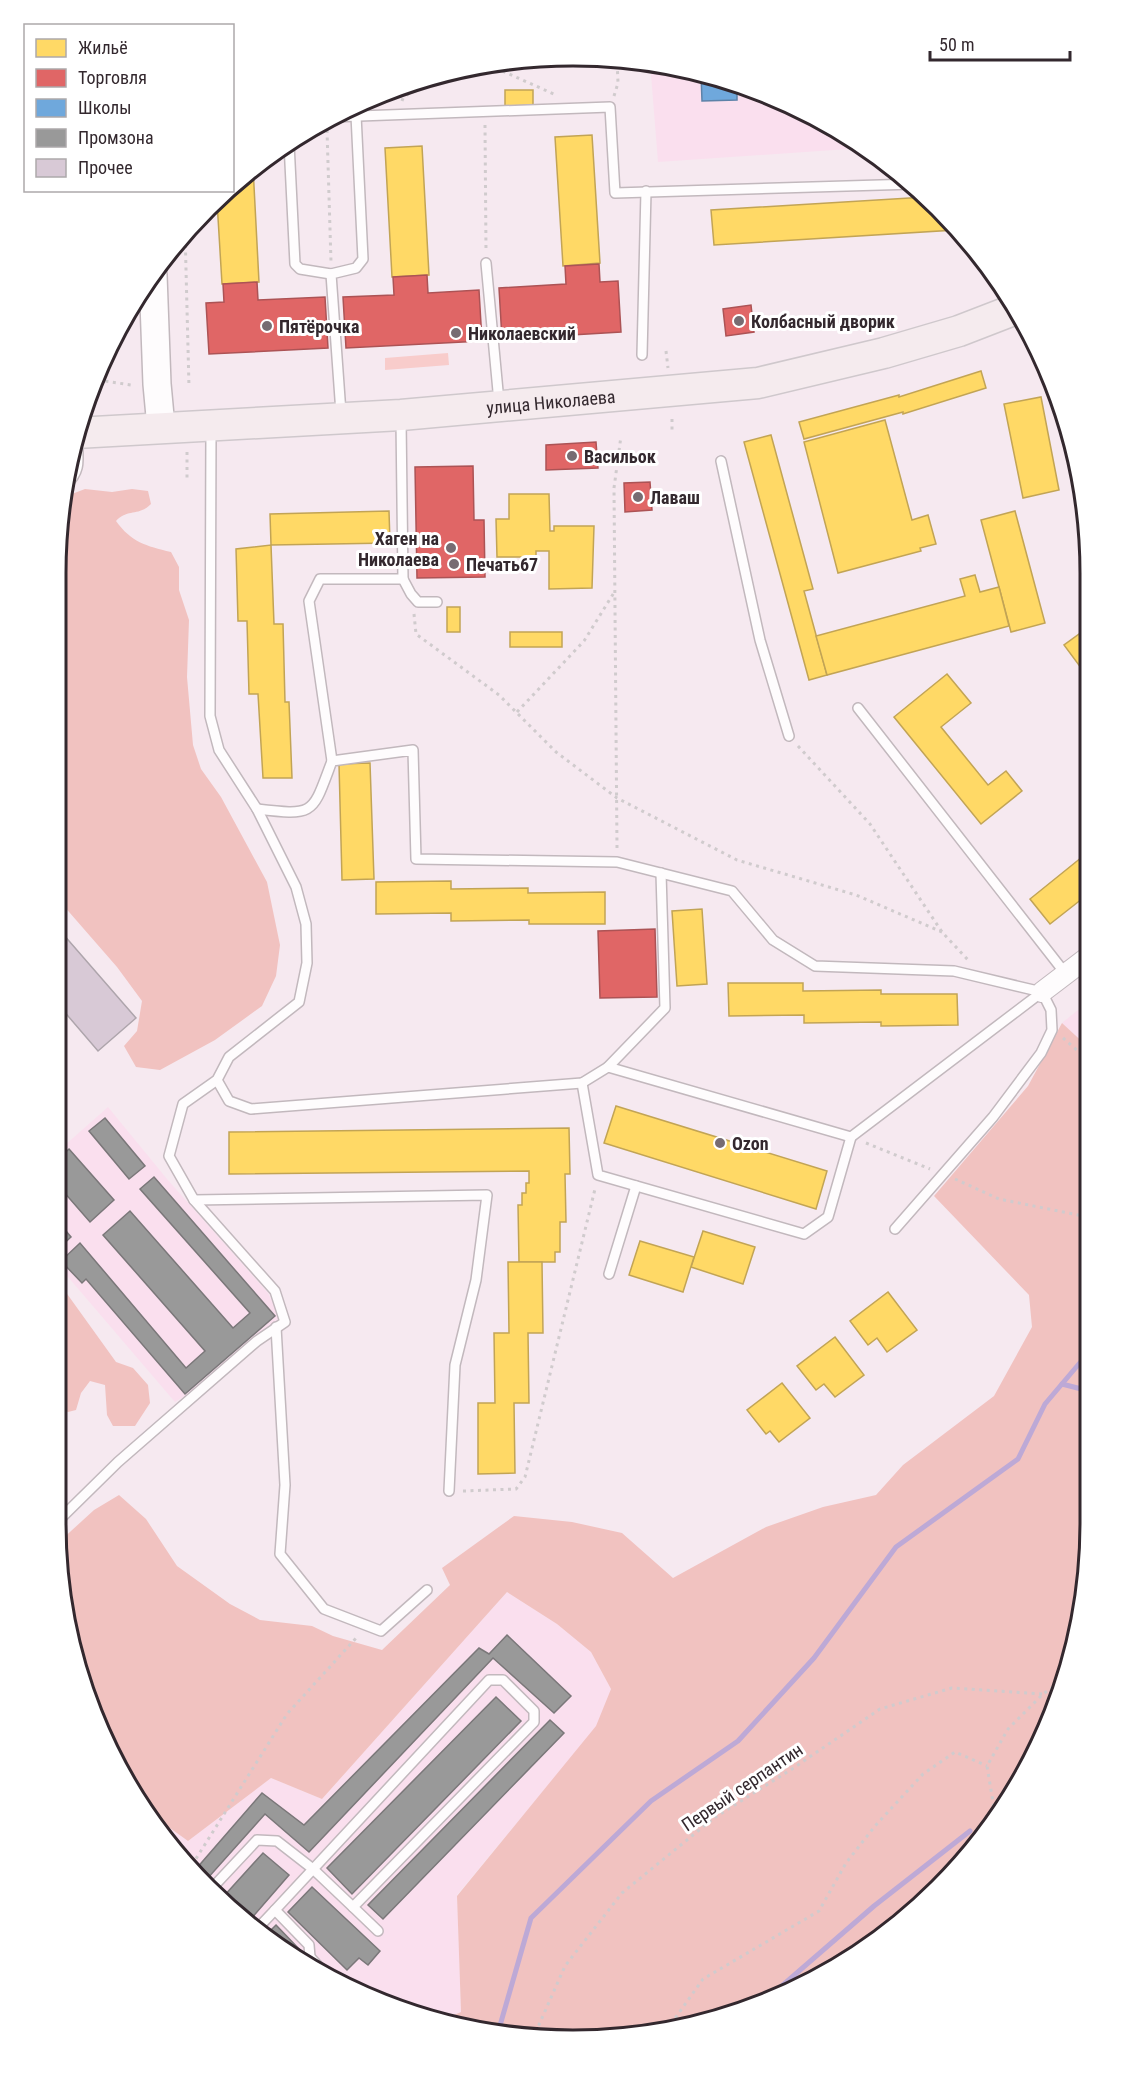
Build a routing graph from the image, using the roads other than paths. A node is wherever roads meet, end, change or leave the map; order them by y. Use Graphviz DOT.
graph roads {
  1 [pos="356,115"];
  2 [pos="290,151"];
  3 [pos="898,184"];
  4 [pos="646,191"];
  5 [pos="486,264"];
  6 [pos="331,274"];
  7 [pos="151,290"];
  8 [pos="1007,312"];
  9 [pos="642,355"];
  10 [pos="499,407"];
  11 [pos="400,415"];
  12 [pos="342,418"];
  13 [pos="212,426"];
  14 [pos="161,427"];
  15 [pos="86,431"];
  16 [pos="721,461"];
  17 [pos="403,579"];
  18 [pos="437,603"];
  19 [pos="858,708"];
  20 [pos="789,736"];
  21 [pos="332,761"];
  22 [pos="257,809"];
  23 [pos="661,873"];
  24 [pos="1080,963"];
  25 [pos="1065,973"];
  26 [pos="1042,992"];
  27 [pos="608,1067"];
  28 [pos="217,1080"];
  29 [pos="582,1083"];
  30 [pos="851,1137"];
  31 [pos="636,1186"];
  32 [pos="194,1200"];
  33 [pos="895,1229"];
  34 [pos="609,1274"];
  35 [pos="276,1327"];
  36 [pos="449,1491"];
  37 [pos="66,1512"];
  38 [pos="427,1590"];
  39 [pos="313,1869"];
  40 [pos="216,1884"];
  41 [pos="353,1907"];
  42 [pos="274,1910"];
  43 [pos="262,1923"];
  44 [pos="378,1931"];
  45 [pos="308,1956"];
  1 -- 4 [label="lane"];
  1 -- 6 [label="lane"];
  2 -- 6 [label="lane"];
  3 -- 4 [label="lane"];
  4 -- 9 [label="lane"];
  5 -- 10 [label="lane"];
  6 -- 12 [label="lane"];
  7 -- 14 [label="street"];
  8 -- 10 [label="main road, улица Николаева"];
  10 -- 11 [label="main road, улица Николаева"];
  11 -- 12 [label="main road, улица Николаева"];
  11 -- 17 [label="lane"];
  12 -- 13 [label="main road, улица Николаева"];
  13 -- 14 [label="main road, улица Николаева"];
  13 -- 22 [label="lane"];
  14 -- 15 [label="main road, улица Николаева"];
  16 -- 20 [label="lane"];
  17 -- 18 [label="lane"];
  17 -- 21 [label="lane"];
  19 -- 25 [label="lane"];
  21 -- 22 [label="lane"];
  21 -- 23 [label="lane"];
  22 -- 28 [label="lane"];
  23 -- 26 [label="lane"];
  23 -- 27 [label="lane"];
  24 -- 25 [label="street"];
  25 -- 26 [label="street"];
  26 -- 30 [label="lane"];
  26 -- 33 [label="lane"];
  27 -- 29 [label="lane"];
  27 -- 30 [label="lane"];
  28 -- 29 [label="lane"];
  28 -- 32 [label="lane"];
  29 -- 31 [label="lane"];
  30 -- 31 [label="lane"];
  31 -- 34 [label="lane"];
  32 -- 35 [label="lane"];
  32 -- 36 [label="lane"];
  35 -- 37 [label="lane"];
  35 -- 38 [label="lane"];
  39 -- 40 [label="lane"];
  39 -- 41 [label="lane"];
  39 -- 41 [label="lane"];
  39 -- 42 [label="lane"];
  41 -- 44 [label="lane"];
  42 -- 43 [label="lane"];
  42 -- 45 [label="lane"];
}
